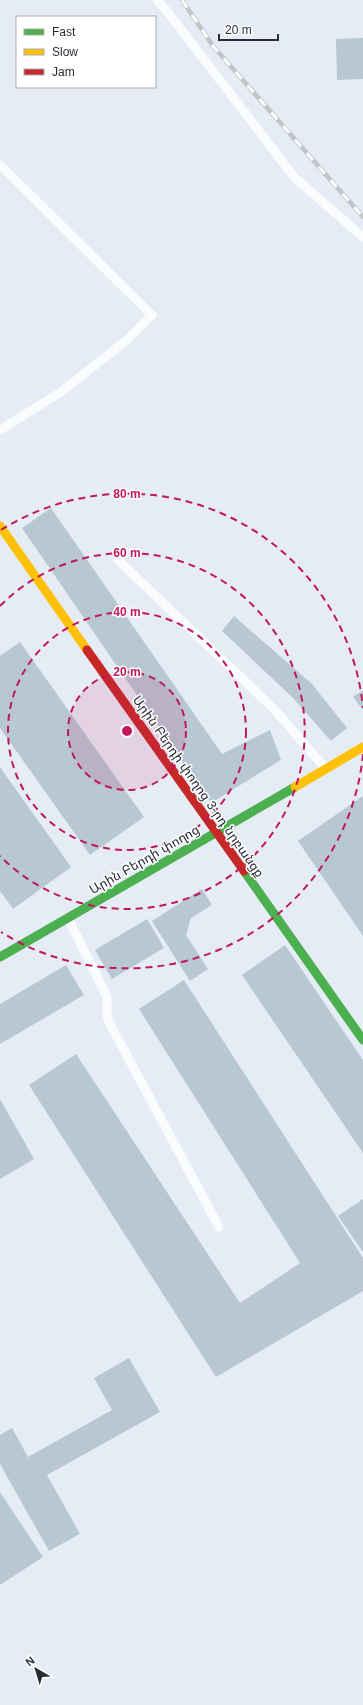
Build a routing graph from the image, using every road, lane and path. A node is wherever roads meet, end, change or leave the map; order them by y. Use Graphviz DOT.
graph roads {
  1 [pos="156,0"];
  2 [pos="0,165"];
  3 [pos="363,237"];
  4 [pos="0,430"];
  5 [pos="0,526"];
  6 [pos="117,559"];
  7 [pos="363,747"];
  8 [pos="326,769"];
  9 [pos="215,832"];
  10 [pos="68,918"];
  11 [pos="0,957"];
  12 [pos="363,1040"];
  13 [pos="219,1227"];
  1 -- 3 [label="lane"];
  2 -- 4 [label="lane"];
  5 -- 9 [label="street, Արին Բերդի փողոց 3-րդ նրբանցք"];
  6 -- 8 [label="lane"];
  7 -- 8 [label="street, Արին Բերդի փողոց"];
  8 -- 9 [label="street, Արին Բերդի փողոց"];
  9 -- 10 [label="street, Արին Բերդի փողոց"];
  9 -- 12 [label="street, Արին Բերդի փողոց 3-րդ նրբանցք"];
  10 -- 11 [label="street, Արին Բերդի փողոց"];
  10 -- 13 [label="lane"];
}
